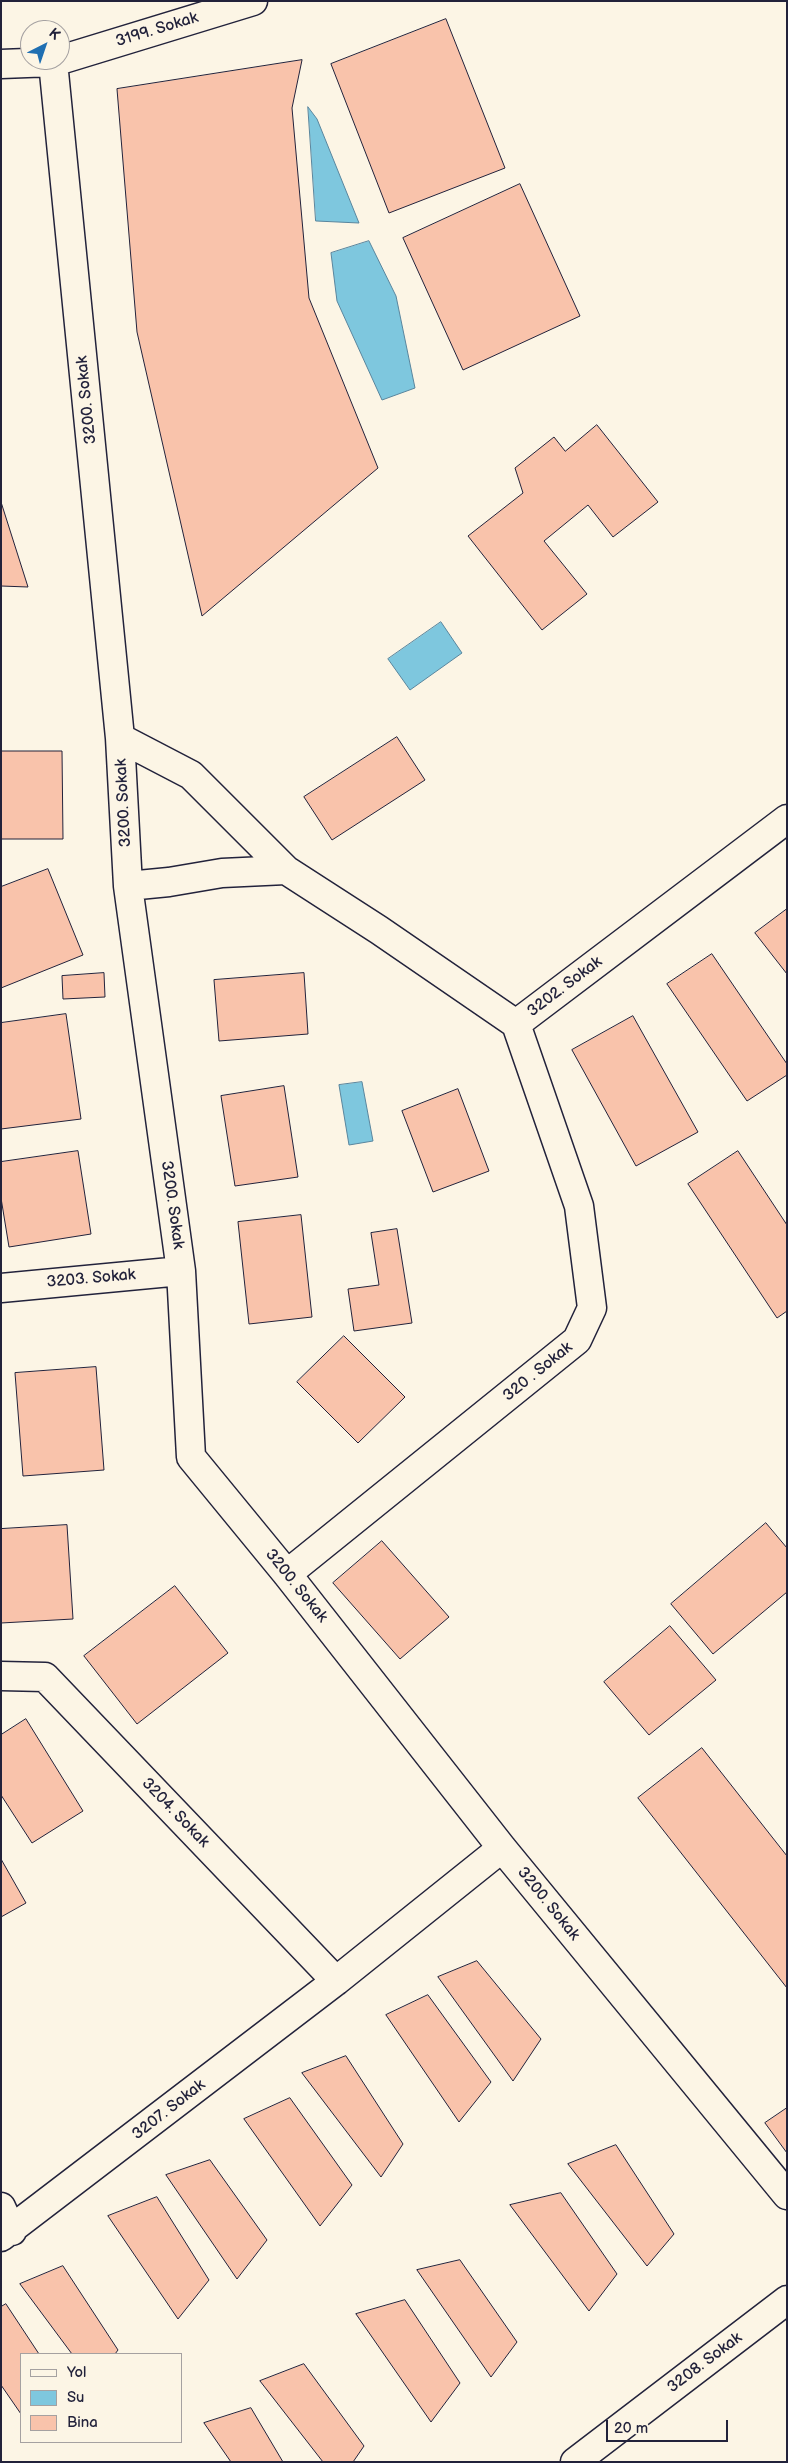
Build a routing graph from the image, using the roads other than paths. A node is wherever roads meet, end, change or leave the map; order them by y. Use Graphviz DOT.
graph roads {
  1 [pos="253,1"];
  2 [pos="70,56"];
  3 [pos="20,63"];
  4 [pos="1,64"];
  5 [pos="58,70"];
  6 [pos="120,738"];
  7 [pos="787,819"];
  8 [pos="286,870"];
  9 [pos="128,886"];
  10 [pos="516,1024"];
  11 [pos="180,1271"];
  12 [pos="1,1288"];
  13 [pos="287,1574"];
  14 [pos="1,1676"];
  15 [pos="502,1848"];
  16 [pos="336,1982"];
  17 [pos="787,2195"];
  18 [pos="5,2225"];
  19 [pos="787,2300"];
  20 [pos="575,2462"];
  1 -- 2 [label="street, 3199. Sokak"];
  3 -- 4 [label="street"];
  5 -- 6 [label="street, 3200. Sokak"];
  6 -- 8 [label="street, 3202. Sokak"];
  6 -- 9 [label="street, 3200. Sokak"];
  7 -- 10 [label="street, 3202. Sokak"];
  8 -- 9 [label="street"];
  8 -- 10 [label="street, 3202. Sokak"];
  9 -- 11 [label="street, 3200. Sokak"];
  10 -- 13 [label="street, 320 . Sokak"];
  11 -- 12 [label="street, 3203. Sokak"];
  11 -- 13 [label="street, 3200. Sokak"];
  13 -- 15 [label="street, 3200. Sokak"];
  14 -- 16 [label="street, 3204. Sokak"];
  15 -- 16 [label="street, 3207. Sokak"];
  15 -- 17 [label="street, 3200. Sokak"];
  16 -- 18 [label="street, 3207. Sokak"];
  19 -- 20 [label="street, 3208. Sokak"];
}
